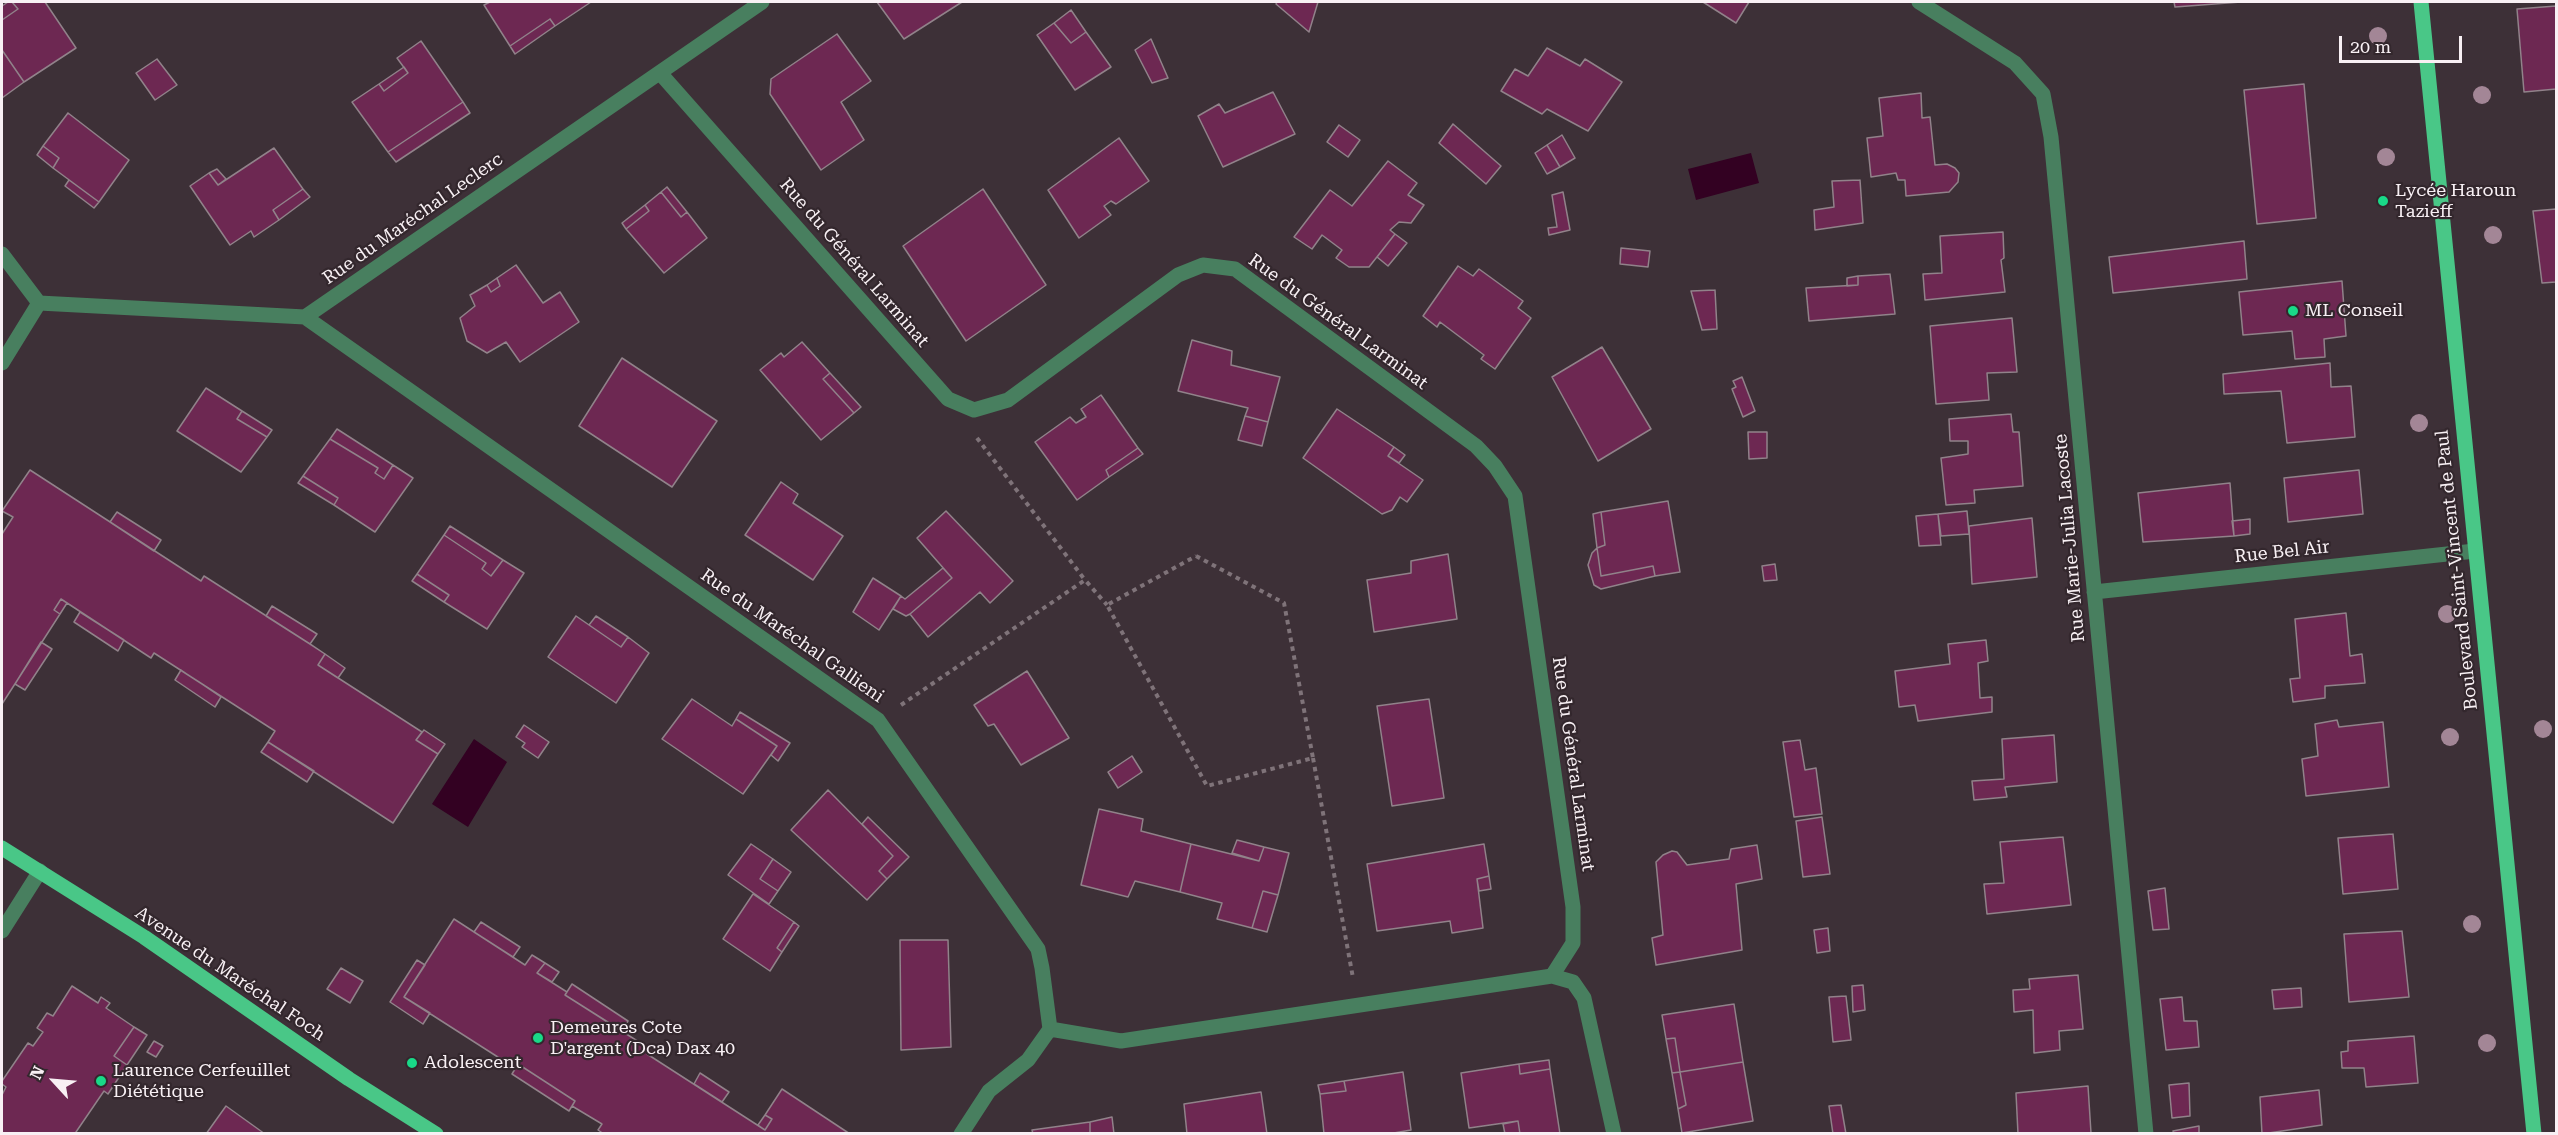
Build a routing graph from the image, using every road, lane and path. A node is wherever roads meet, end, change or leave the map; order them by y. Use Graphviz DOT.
graph roads {
  1 [pos="762,2"];
  2 [pos="1919,2"];
  3 [pos="2421,2"];
  4 [pos="660,73"];
  5 [pos="2,254"];
  6 [pos="39,303"];
  7 [pos="305,317"];
  8 [pos="2,363"];
  9 [pos="977,437"];
  10 [pos="2475,551"];
  11 [pos="1085,580"];
  12 [pos="2094,592"];
  13 [pos="1107,605"];
  14 [pos="878,720"];
  15 [pos="1313,758"];
  16 [pos="2,848"];
  17 [pos="40,871"];
  18 [pos="2,931"];
  19 [pos="1552,976"];
  20 [pos="1359,1005"];
  21 [pos="1050,1029"];
  22 [pos="436,1134"];
  23 [pos="961,1134"];
  24 [pos="1614,1134"];
  25 [pos="2146,1134"];
  26 [pos="2534,1134"];
  1 -- 4 [label="street, Rue du Maréchal Leclerc"];
  2 -- 12 [label="street, Rue Marie-Julia Lacoste"];
  3 -- 10 [label="main road, Boulevard Saint-Vincent de Paul"];
  4 -- 7 [label="street, Rue du Maréchal Leclerc"];
  4 -- 19 [label="street, Rue du Général Larminat"];
  5 -- 6 [label="street"];
  6 -- 7 [label="street"];
  6 -- 8 [label="street"];
  7 -- 14 [label="street, Rue du Maréchal Gallieni"];
  9 -- 11 [label="path"];
  10 -- 12 [label="street, Rue Bel Air"];
  10 -- 26 [label="main road, Boulevard Saint-Vincent de Paul"];
  11 -- 13 [label="path"];
  11 -- 14 [label="path"];
  12 -- 25 [label="street, Rue Marie-Julia Lacoste"];
  13 -- 15 [label="path"];
  13 -- 15 [label="path"];
  14 -- 21 [label="street, Rue du Maréchal Gallieni"];
  15 -- 20 [label="path"];
  16 -- 17 [label="main road, Avenue du Maréchal Foch"];
  17 -- 18 [label="street"];
  17 -- 22 [label="main road, Avenue du Maréchal Foch"];
  19 -- 20 [label="street"];
  19 -- 24 [label="street"];
  20 -- 21 [label="street"];
  21 -- 23 [label="street"];
}
